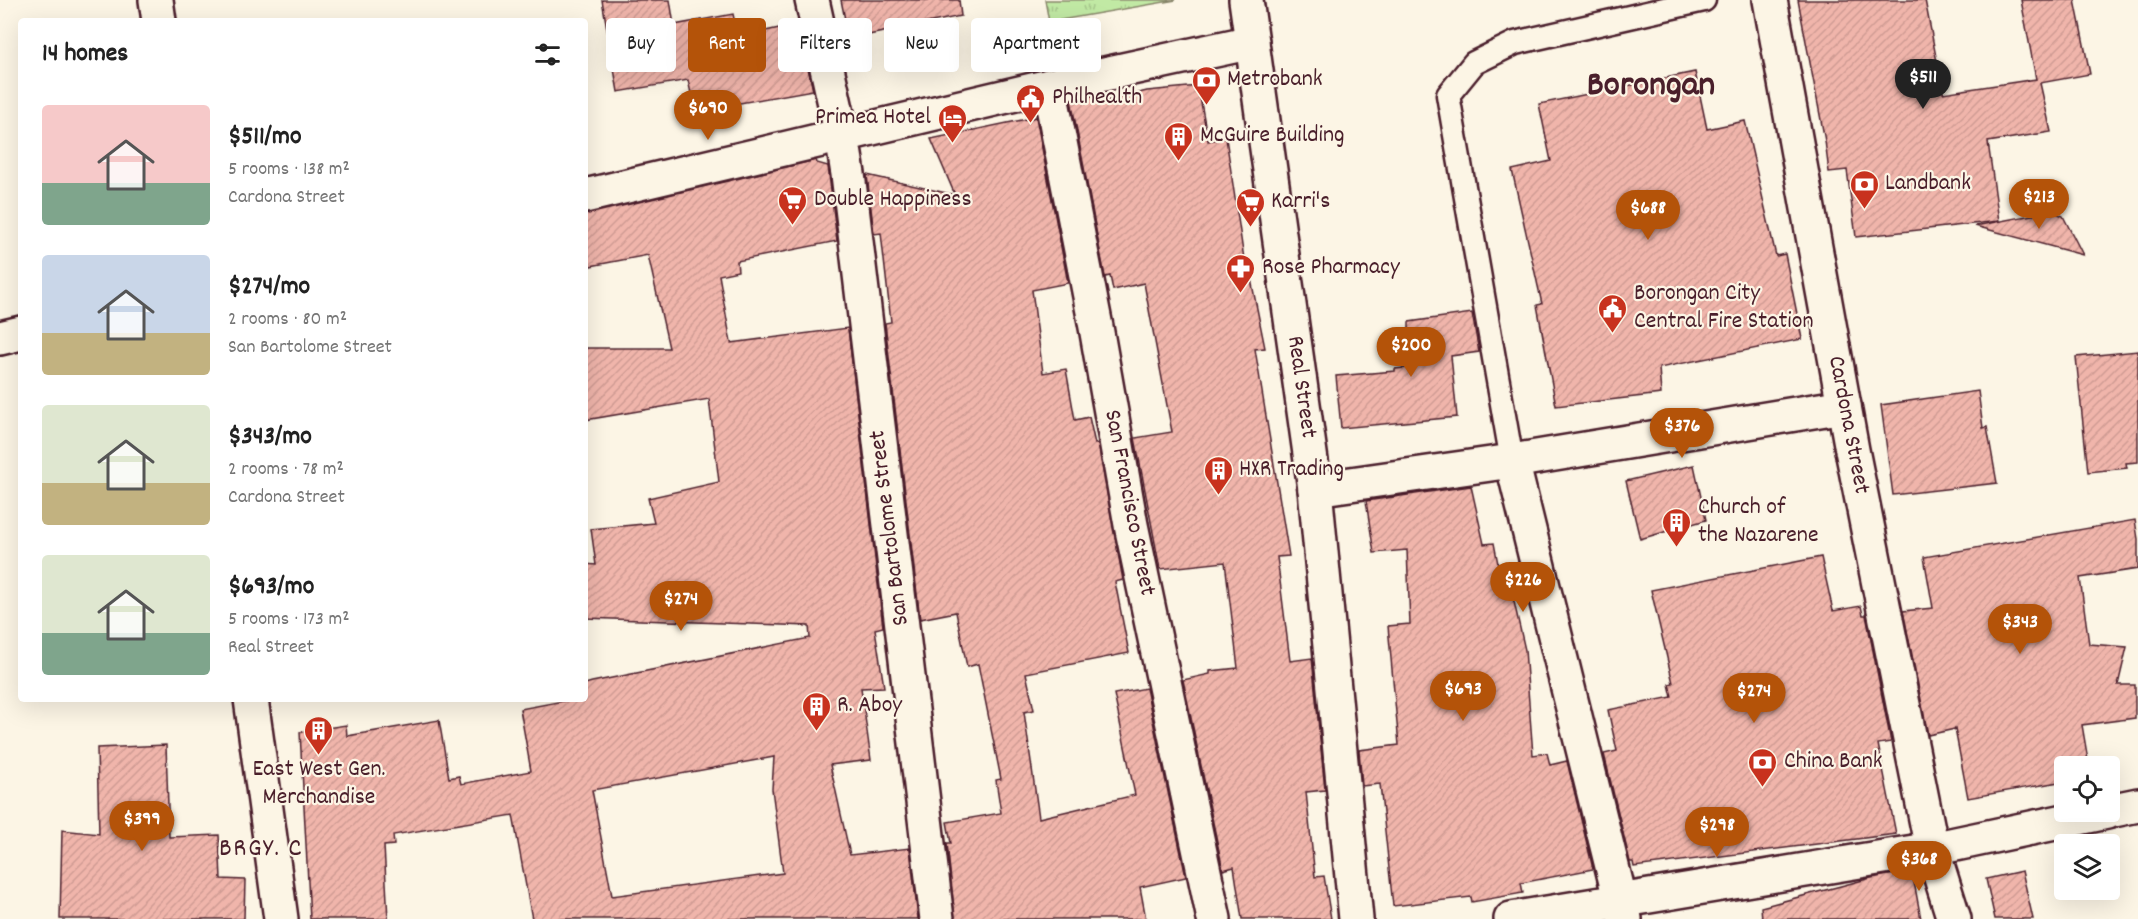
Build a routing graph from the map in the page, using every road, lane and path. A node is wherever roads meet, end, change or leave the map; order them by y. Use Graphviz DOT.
graph roads {
  1 [pos="156,0"];
  2 [pos="812,0"];
  3 [pos="1246,0"];
  4 [pos="1704,0"];
  5 [pos="1770,0"];
  6 [pos="159,18"];
  7 [pos="1252,42"];
  8 [pos="1049,86"];
  9 [pos="842,136"];
  10 [pos="588,195"];
  11 [pos="18,334"];
  12 [pos="0,338"];
  13 [pos="1844,406"];
  14 [pos="1512,461"];
  15 [pos="1315,489"];
  16 [pos="251,702"];
  17 [pos="2138,805"];
  18 [pos="2120,809"];
  19 [pos="2057,822"];
  20 [pos="1932,849"];
  21 [pos="1622,909"];
  22 [pos="281,919"];
  23 [pos="937,919"];
  24 [pos="1214,919"];
  25 [pos="1356,919"];
  26 [pos="1511,919"];
  27 [pos="1954,919"];
  1 -- 6 [label="street"];
  2 -- 9 [label="street, San Bartolome Street"];
  3 -- 7 [label="street, Real Street"];
  4 -- 14 [label="lane"];
  5 -- 13 [label="street, Cardona Street"];
  7 -- 8 [label="street"];
  7 -- 15 [label="street, Real Street"];
  8 -- 9 [label="street"];
  8 -- 24 [label="street, San Francisco Street"];
  9 -- 10 [label="street"];
  9 -- 23 [label="street, San Bartolome Street"];
  11 -- 12 [label="street"];
  13 -- 14 [label="street"];
  13 -- 20 [label="street, Cardona Street"];
  14 -- 15 [label="street"];
  14 -- 21 [label="street"];
  15 -- 25 [label="street, Real Street"];
  16 -- 22 [label="street"];
  17 -- 18 [label="street"];
  19 -- 20 [label="street"];
  20 -- 21 [label="street"];
  20 -- 27 [label="street, Cardona Street"];
  21 -- 26 [label="street"];
}
